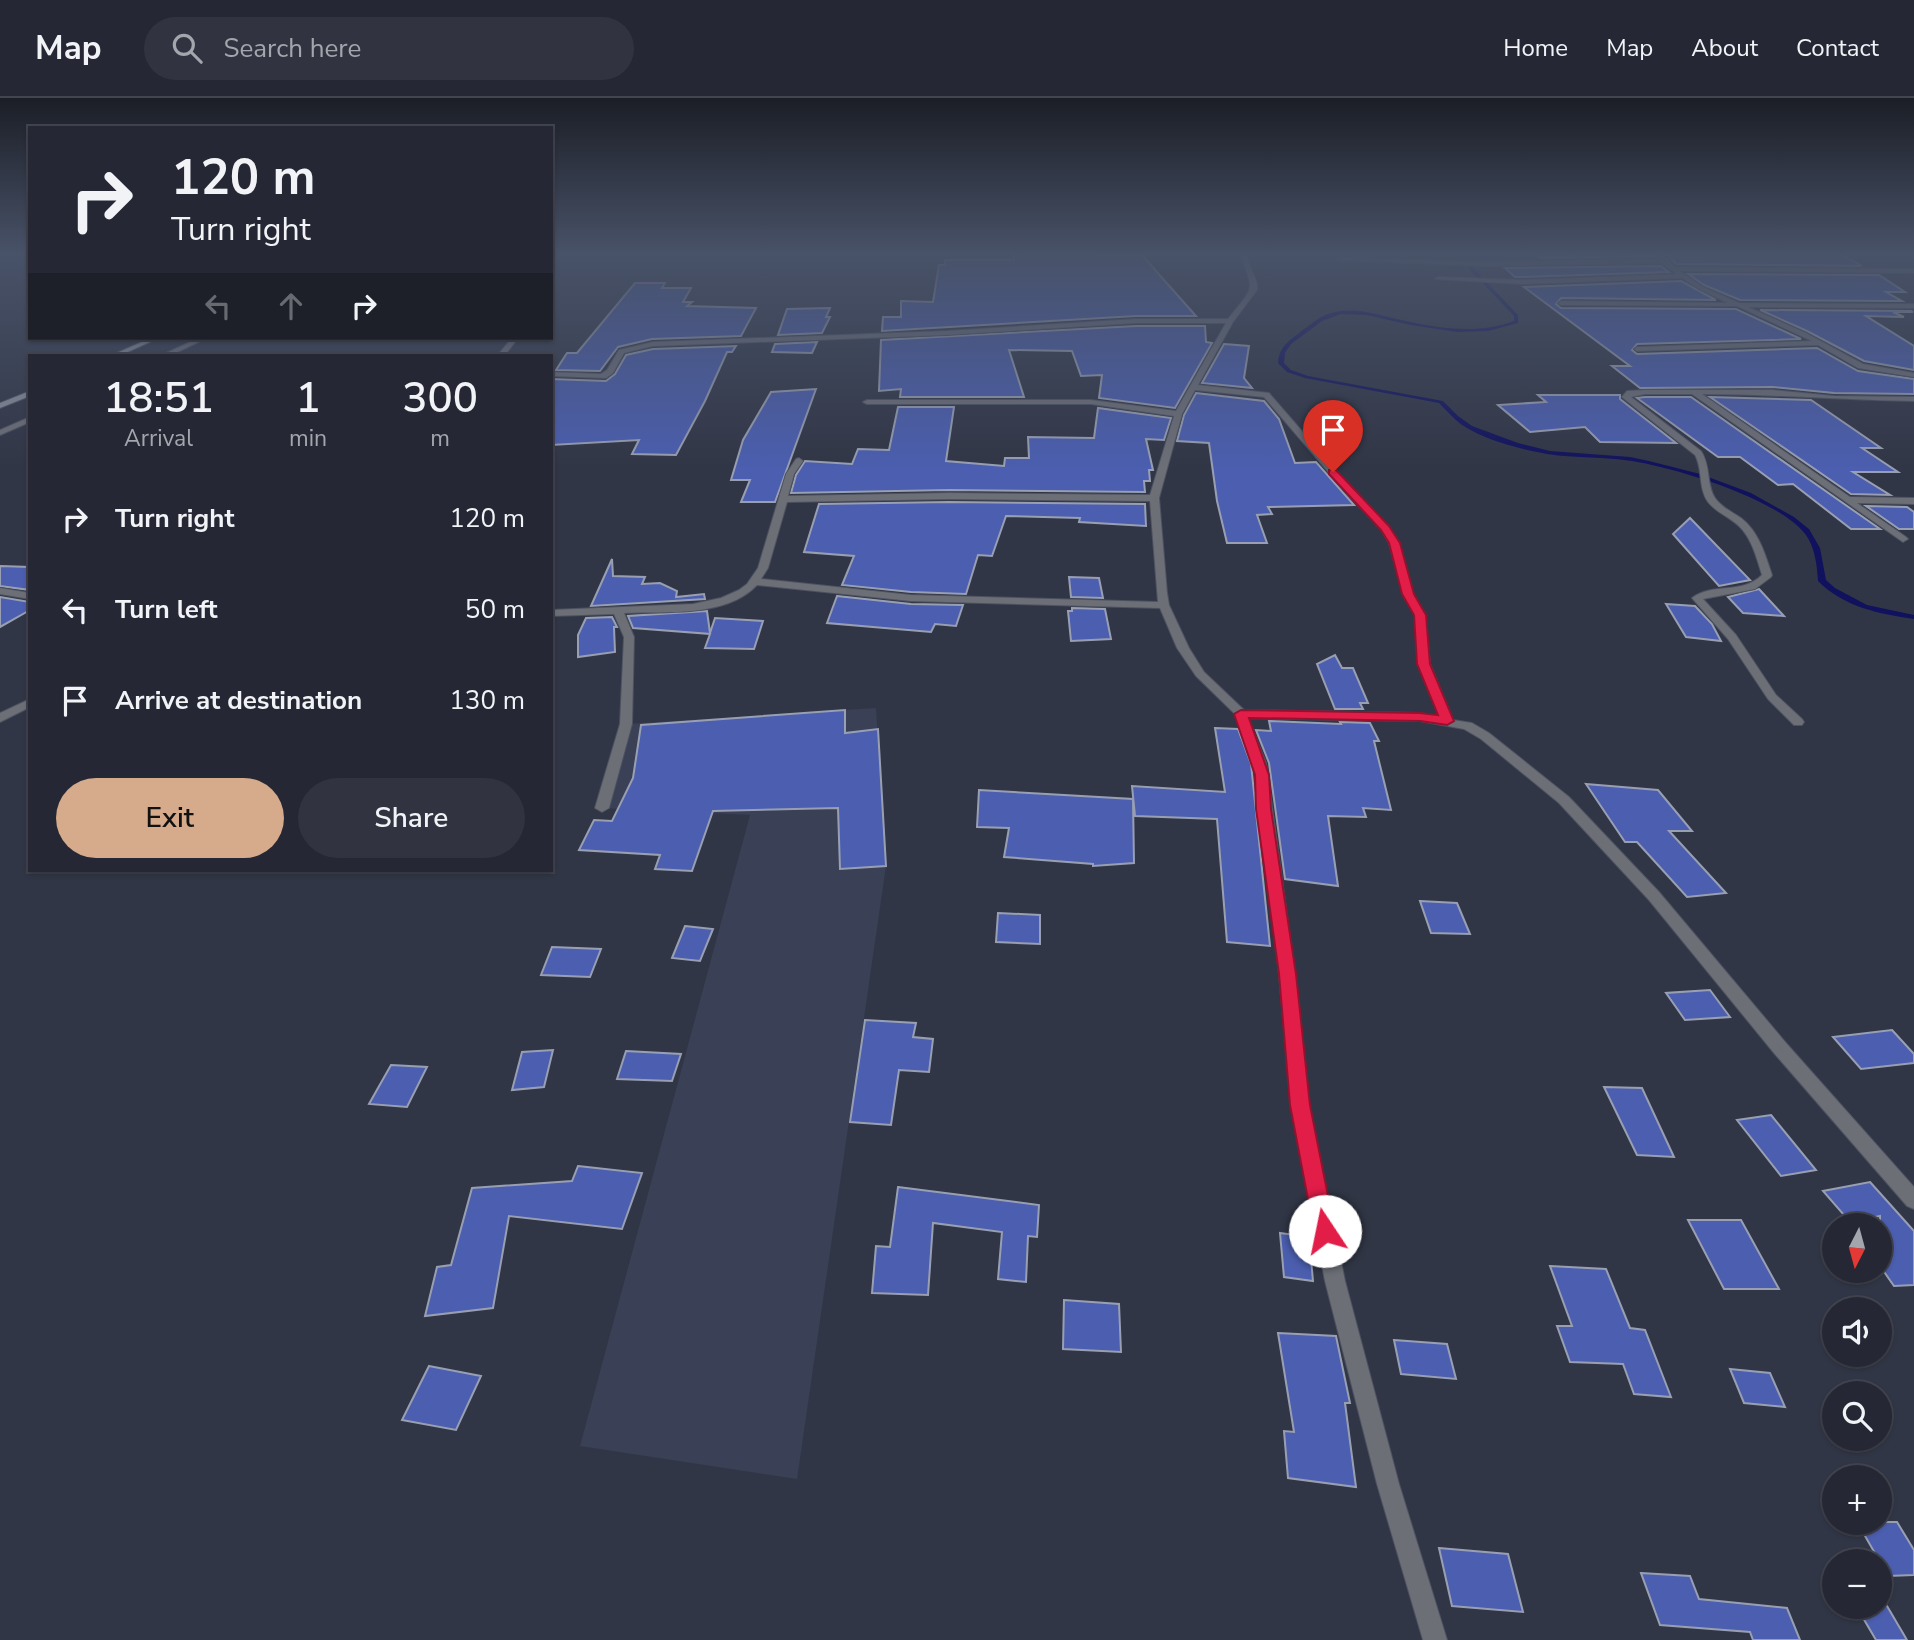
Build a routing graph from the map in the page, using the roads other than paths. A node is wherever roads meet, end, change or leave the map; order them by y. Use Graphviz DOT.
graph roads {
  1 [pos="1089,324"];
  2 [pos="1228,324"];
  3 [pos="1781,324"];
  4 [pos="151,340"];
  5 [pos="200,340"];
  6 [pos="513,340"];
  7 [pos="1821,343"];
  8 [pos="1637,349"];
  9 [pos="118,354"];
  10 [pos="168,354"];
  11 [pos="502,354"];
  12 [pos="553,374"];
  13 [pos="1914,374"];
  14 [pos="1193,387"];
  15 [pos="1695,393"];
  16 [pos="28,394"];
  17 [pos="1914,399"];
  18 [pos="867,402"];
  19 [pos="0,407"];
  20 [pos="1178,414"];
  21 [pos="28,420"];
  22 [pos="0,432"];
  23 [pos="799,461"];
  24 [pos="1154,498"];
  25 [pos="783,499"];
  26 [pos="1848,500"];
  27 [pos="1914,501"];
  28 [pos="1903,539"];
  29 [pos="757,582"];
  30 [pos="0,591"];
  31 [pos="28,596"];
  32 [pos="1164,605"];
  33 [pos="618,611"];
  34 [pos="553,613"];
  35 [pos="28,703"];
  36 [pos="1241,714"];
  37 [pos="0,718"];
  38 [pos="1447,721"];
  39 [pos="1798,722"];
  40 [pos="602,808"];
  41 [pos="1914,1200"];
  42 [pos="1435,1640"];
  1 -- 12 [label="street"];
  2 -- 14 [label="street"];
  3 -- 7 [label="street"];
  4 -- 9 [label="street"];
  5 -- 10 [label="street"];
  6 -- 11 [label="street"];
  7 -- 8 [label="street"];
  7 -- 13 [label="street"];
  14 -- 20 [label="street"];
  14 -- 38 [label="street"];
  15 -- 17 [label="street"];
  15 -- 26 [label="street"];
  15 -- 39 [label="street"];
  16 -- 19 [label="street"];
  18 -- 20 [label="street"];
  20 -- 24 [label="street"];
  21 -- 22 [label="street"];
  23 -- 25 [label="street"];
  24 -- 25 [label="street"];
  24 -- 32 [label="street"];
  25 -- 29 [label="street"];
  26 -- 27 [label="street"];
  26 -- 28 [label="street"];
  29 -- 32 [label="street"];
  29 -- 33 [label="street"];
  30 -- 31 [label="street"];
  32 -- 36 [label="street"];
  33 -- 34 [label="street"];
  33 -- 40 [label="street"];
  35 -- 37 [label="street"];
  36 -- 38 [label="street"];
  36 -- 42 [label="street"];
  38 -- 41 [label="street"];
}
